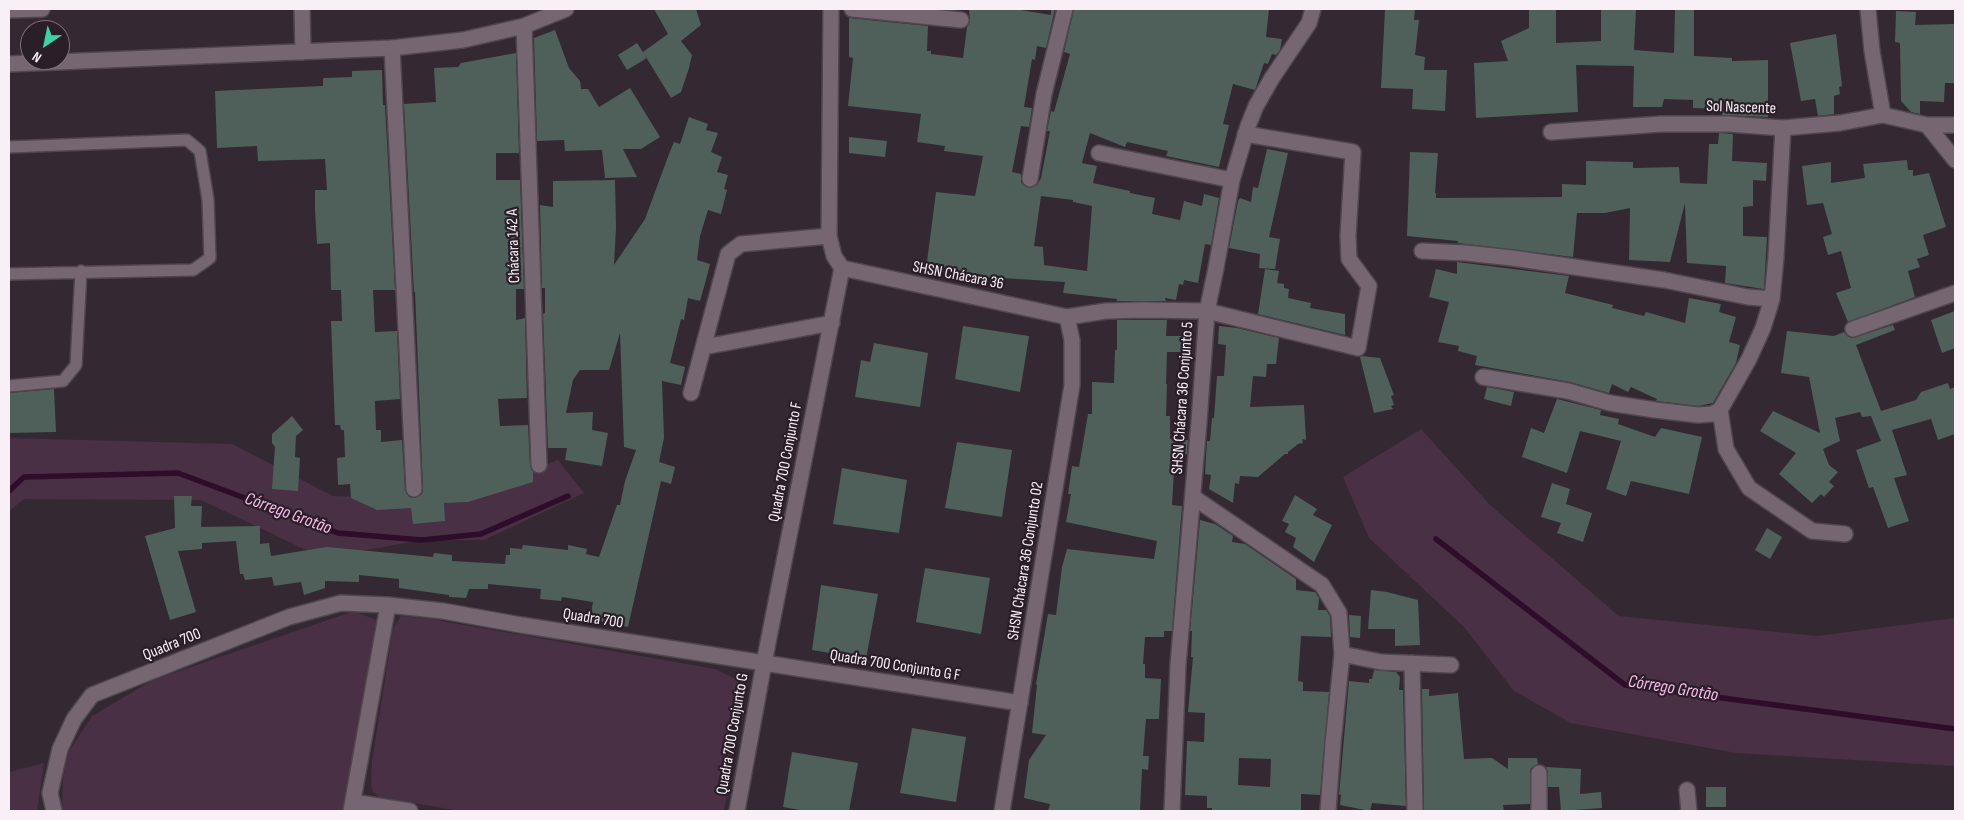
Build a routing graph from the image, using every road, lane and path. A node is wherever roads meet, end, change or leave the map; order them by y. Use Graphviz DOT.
graph roads {
  1 [pos="42,9"];
  2 [pos="302,9"];
  3 [pos="566,9"];
  4 [pos="831,9"];
  5 [pos="852,9"];
  6 [pos="1065,9"];
  7 [pos="1313,9"];
  8 [pos="1868,9"];
  9 [pos="9,10"];
  10 [pos="961,20"];
  11 [pos="524,26"];
  12 [pos="392,48"];
  13 [pos="303,52"];
  14 [pos="9,64"];
  15 [pos="1883,115"];
  16 [pos="1927,125"];
  17 [pos="1955,125"];
  18 [pos="1783,128"];
  19 [pos="1551,132"];
  20 [pos="1245,134"];
  21 [pos="9,147"];
  22 [pos="1099,153"];
  23 [pos="1955,160"];
  24 [pos="1030,179"];
  25 [pos="1232,180"];
  26 [pos="829,236"];
  27 [pos="1422,251"];
  28 [pos="842,268"];
  29 [pos="81,271"];
  30 [pos="9,274"];
  31 [pos="1955,293"];
  32 [pos="1772,299"];
  33 [pos="1206,311"];
  34 [pos="1067,317"];
  35 [pos="832,323"];
  36 [pos="1853,330"];
  37 [pos="704,347"];
  38 [pos="1483,377"];
  39 [pos="9,386"];
  40 [pos="691,393"];
  41 [pos="1720,410"];
  42 [pos="539,465"];
  43 [pos="414,489"];
  44 [pos="1193,497"];
  45 [pos="1845,534"];
  46 [pos="388,605"];
  47 [pos="1342,654"];
  48 [pos="764,663"];
  49 [pos="1412,663"];
  50 [pos="1451,665"];
  51 [pos="1020,703"];
  52 [pos="1538,773"];
  53 [pos="1687,790"];
  54 [pos="352,806"];
  55 [pos="54,811"];
  56 [pos="410,811"];
  57 [pos="737,811"];
  58 [pos="1002,811"];
  59 [pos="1172,811"];
  60 [pos="1328,811"];
  61 [pos="1415,811"];
  62 [pos="1539,811"];
  63 [pos="1689,811"];
  1 -- 9 [label="street"];
  2 -- 13 [label="street"];
  3 -- 11 [label="street"];
  4 -- 26 [label="street"];
  5 -- 10 [label="street"];
  6 -- 24 [label="street"];
  7 -- 20 [label="street, SHSN Chácara 36 Conjunto 5"];
  8 -- 15 [label="street"];
  11 -- 12 [label="street"];
  11 -- 42 [label="street, Chácara 142 A"];
  12 -- 13 [label="street"];
  12 -- 43 [label="street"];
  13 -- 14 [label="street"];
  15 -- 16 [label="street, Sol Nascente"];
  15 -- 18 [label="street, Sol Nascente"];
  16 -- 17 [label="street, Sol Nascente"];
  16 -- 23 [label="street"];
  18 -- 19 [label="street, Sol Nascente"];
  18 -- 32 [label="street"];
  20 -- 25 [label="street, SHSN Chácara 36 Conjunto 5"];
  20 -- 33 [label="street"];
  21 -- 29 [label="lane"];
  22 -- 25 [label="street"];
  25 -- 33 [label="street, SHSN Chácara 36 Conjunto 5"];
  26 -- 28 [label="street"];
  26 -- 37 [label="street"];
  27 -- 32 [label="street"];
  28 -- 34 [label="street, SHSN Chácara 36"];
  28 -- 35 [label="street, Quadra 700 Conjunto F"];
  29 -- 30 [label="lane"];
  29 -- 39 [label="lane"];
  31 -- 36 [label="street"];
  32 -- 41 [label="street"];
  33 -- 34 [label="street"];
  33 -- 44 [label="street, SHSN Chácara 36 Conjunto 5"];
  34 -- 51 [label="street, SHSN Chácara 36 Conjunto 02"];
  35 -- 37 [label="street"];
  35 -- 48 [label="street, Quadra 700 Conjunto F"];
  37 -- 40 [label="street"];
  38 -- 41 [label="street"];
  41 -- 45 [label="street"];
  44 -- 47 [label="street"];
  44 -- 59 [label="street, SHSN Chácara 36 Conjunto 5"];
  46 -- 48 [label="street, Quadra 700"];
  46 -- 54 [label="street"];
  46 -- 55 [label="street, Quadra 700"];
  47 -- 49 [label="street"];
  47 -- 60 [label="street"];
  48 -- 51 [label="street, Quadra 700 Conjunto G F"];
  48 -- 57 [label="street, Quadra 700 Conjunto G"];
  49 -- 50 [label="street"];
  49 -- 61 [label="street"];
  51 -- 58 [label="street, SHSN Chácara 36 Conjunto 02"];
  52 -- 62 [label="street"];
  53 -- 63 [label="street"];
  54 -- 56 [label="street"];
}
